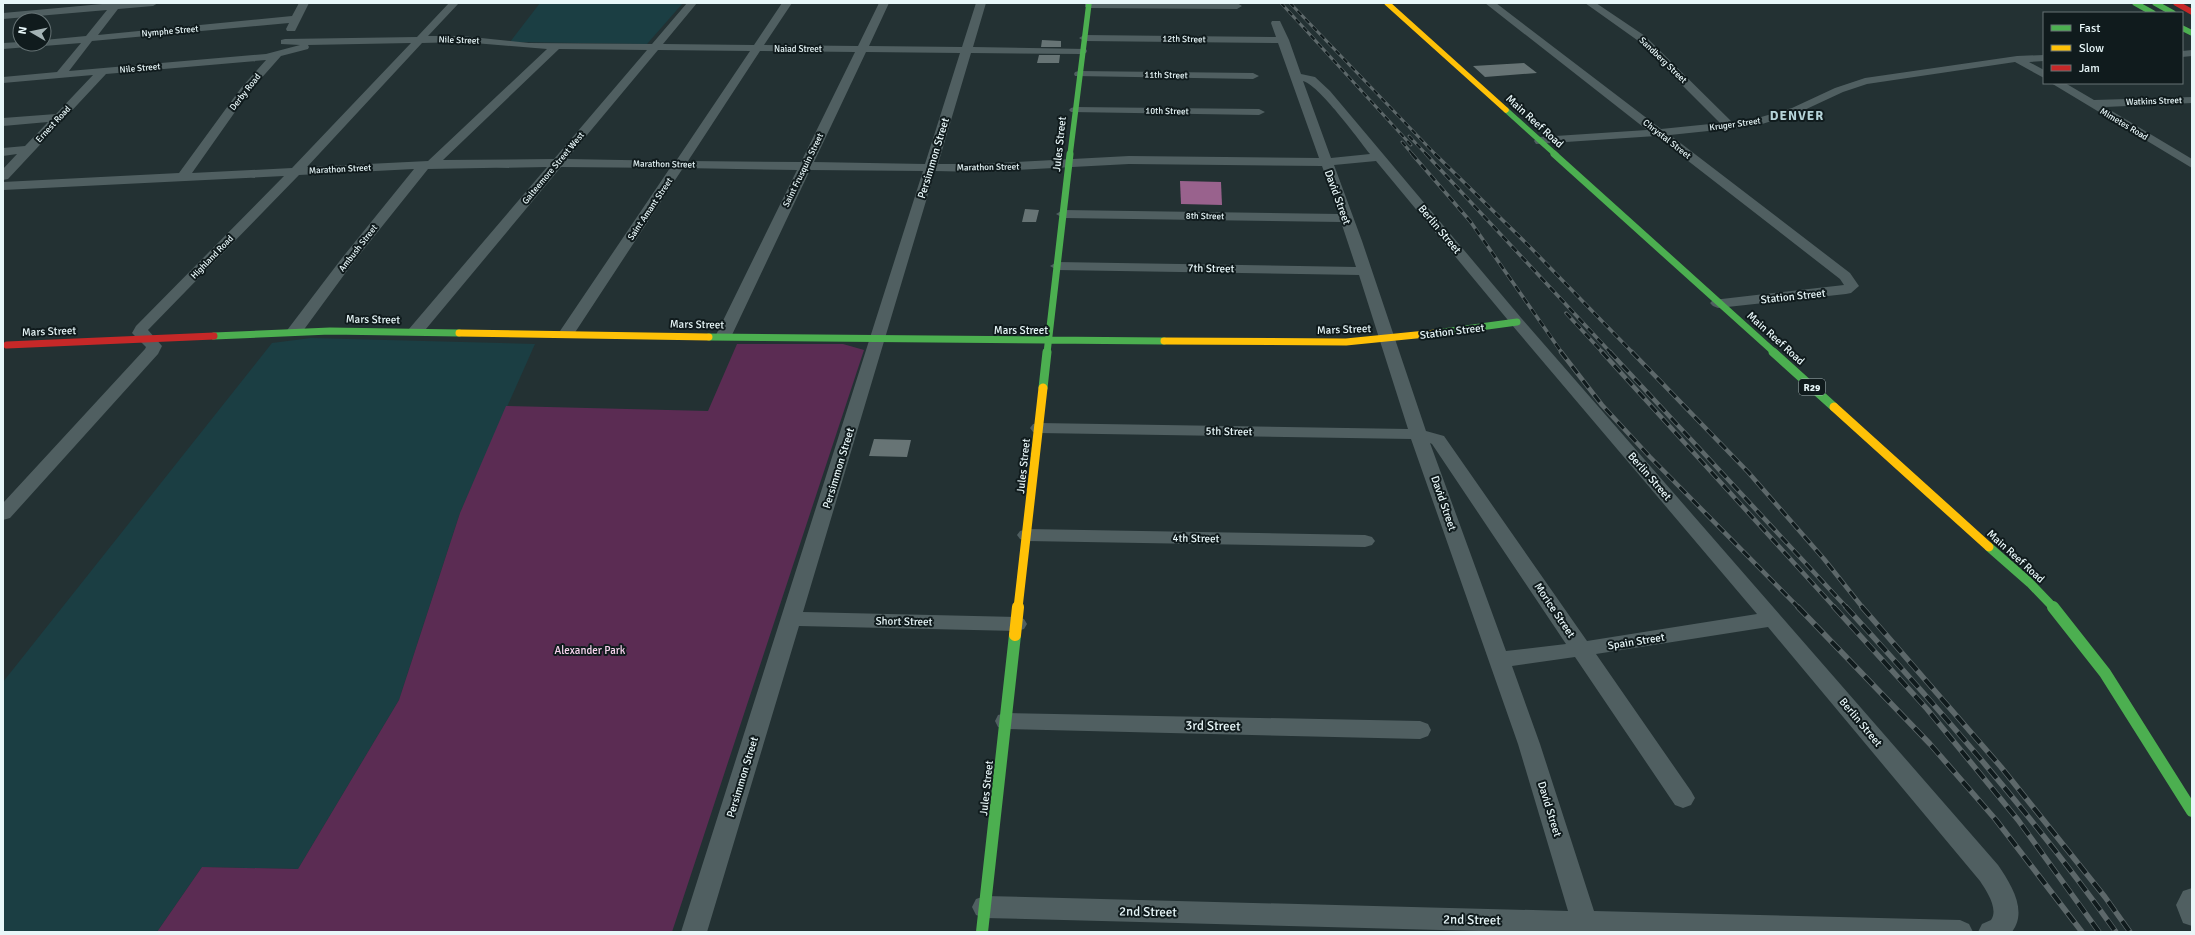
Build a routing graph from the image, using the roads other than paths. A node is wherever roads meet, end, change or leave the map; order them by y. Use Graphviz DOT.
graph roads {
  1 [pos="153,3"];
  2 [pos="304,3"];
  3 [pos="454,3"];
  4 [pos="692,3"];
  5 [pos="787,3"];
  6 [pos="884,3"];
  7 [pos="981,3"];
  8 [pos="1387,3"];
  9 [pos="1490,3"];
  10 [pos="1590,3"];
  11 [pos="2135,3"];
  12 [pos="2155,3"];
  13 [pos="2176,3"];
  14 [pos="1088,4"];
  15 [pos="117,5"];
  16 [pos="1237,6"];
  17 [pos="2151,12"];
  18 [pos="2171,12"];
  19 [pos="2192,12"];
  20 [pos="3,16"];
  21 [pos="2183,18"];
  22 [pos="296,19"];
  23 [pos="2192,23"];
  24 [pos="1276,24"];
  25 [pos="2183,28"];
  26 [pos="2192,33"];
  27 [pos="90,38"];
  28 [pos="1084,38"];
  29 [pos="419,40"];
  30 [pos="1284,40"];
  31 [pos="52,42"];
  32 [pos="285,42"];
  33 [pos="324,42"];
  34 [pos="513,45"];
  35 [pos="555,47"];
  36 [pos="655,48"];
  37 [pos="757,48"];
  38 [pos="862,49"];
  39 [pos="965,51"];
  40 [pos="1082,51"];
  41 [pos="277,55"];
  42 [pos="2043,58"];
  43 [pos="2017,59"];
  44 [pos="103,71"];
  45 [pos="65,74"];
  46 [pos="1079,74"];
  47 [pos="2043,74"];
  48 [pos="1253,76"];
  49 [pos="1296,76"];
  50 [pos="3,80"];
  51 [pos="91,83"];
  52 [pos="2058,84"];
  53 [pos="2192,100"];
  54 [pos="2092,104"];
  55 [pos="1075,110"];
  56 [pos="1259,112"];
  57 [pos="60,117"];
  58 [pos="3,122"];
  59 [pos="1729,126"];
  60 [pos="1658,133"];
  61 [pos="1540,142"];
  62 [pos="29,150"];
  63 [pos="3,152"];
  64 [pos="1380,157"];
  65 [pos="1326,162"];
  66 [pos="558,163"];
  67 [pos="680,164"];
  68 [pos="1069,164"];
  69 [pos="2192,164"];
  70 [pos="428,165"];
  71 [pos="805,166"];
  72 [pos="930,168"];
  73 [pos="296,171"];
  74 [pos="3,176"];
  75 [pos="182,178"];
  76 [pos="3,186"];
  77 [pos="1063,214"];
  78 [pos="1346,218"];
  79 [pos="1057,266"];
  80 [pos="1364,271"];
  81 [pos="1844,276"];
  82 [pos="1718,303"];
  83 [pos="1517,322"];
  84 [pos="294,332"];
  85 [pos="414,332"];
  86 [pos="566,334"];
  87 [pos="722,337"];
  88 [pos="1387,339"];
  89 [pos="149,340"];
  90 [pos="877,340"];
  91 [pos="1049,342"];
  92 [pos="7,345"];
  93 [pos="1039,428"];
  94 [pos="1418,434"];
  95 [pos="1465,477"];
  96 [pos="1437,481"];
  97 [pos="3,514"];
  98 [pos="1027,535"];
  99 [pos="1365,542"];
  100 [pos="791,619"];
  101 [pos="1773,619"];
  102 [pos="1017,624"];
  103 [pos="1582,649"];
  104 [pos="1499,660"];
  105 [pos="1006,721"];
  106 [pos="1420,730"];
  107 [pos="1683,798"];
  108 [pos="2192,811"];
  109 [pos="2192,899"];
  110 [pos="985,907"];
  111 [pos="2192,915"];
  112 [pos="1586,927"];
  113 [pos="694,932"];
  114 [pos="982,932"];
  115 [pos="1960,932"];
  116 [pos="1991,932"];
  1 -- 15 [label="street"];
  2 -- 22 [label="street, Derby Road"];
  3 -- 29 [label="street, Highland Road"];
  4 -- 36 [label="street, Galteemore Street West"];
  5 -- 37 [label="street, Saint Amant Street"];
  6 -- 38 [label="street, Saint Frusquin Street"];
  7 -- 39 [label="street, Persimmon Street"];
  8 -- 61 [label="main road, Main Reef Road / R29"];
  9 -- 60 [label="street, Chrystal Street"];
  10 -- 59 [label="street, Sandberg Street"];
  11 -- 17 [label="main road"];
  12 -- 18 [label="main road"];
  13 -- 19 [label="main road"];
  14 -- 16 [label="street"];
  14 -- 28 [label="main road, Jules Street"];
  15 -- 20 [label="street"];
  15 -- 27 [label="street"];
  21 -- 23 [label="main road"];
  22 -- 27 [label="street, Nymphe Street"];
  22 -- 32 [label="street, Derby Road"];
  24 -- 30 [label="street"];
  25 -- 26 [label="main road"];
  27 -- 31 [label="street, Nymphe Street"];
  27 -- 45 [label="street"];
  28 -- 30 [label="street, 12th Street"];
  28 -- 40 [label="main road, Jules Street"];
  29 -- 33 [label="street, Nile Street"];
  29 -- 34 [label="street, Nile Street"];
  29 -- 73 [label="street, Highland Road"];
  30 -- 49 [label="street"];
  32 -- 33 [label="street, Nile Street"];
  32 -- 41 [label="street, Derby Road"];
  33 -- 41 [label="street, Nile Street"];
  34 -- 35 [label="street, Naiad Street"];
  35 -- 36 [label="street, Naiad Street"];
  35 -- 70 [label="street, Ambush Street"];
  36 -- 37 [label="street, Naiad Street"];
  36 -- 66 [label="street, Galteemore Street West"];
  37 -- 38 [label="street, Naiad Street"];
  37 -- 67 [label="street, Saint Amant Street"];
  38 -- 39 [label="street, Naiad Street"];
  38 -- 71 [label="street, Saint Frusquin Street"];
  39 -- 40 [label="street, Naiad Street"];
  39 -- 72 [label="street, Persimmon Street"];
  40 -- 46 [label="main road, Jules Street"];
  41 -- 44 [label="street, Nile Street"];
  41 -- 75 [label="street, Derby Road"];
  42 -- 43 [label="street, Kruger Street"];
  43 -- 47 [label="street"];
  43 -- 59 [label="street, Kruger Street"];
  44 -- 45 [label="street, Nile Street"];
  44 -- 51 [label="street, Ernest Road"];
  45 -- 50 [label="street, Nile Street"];
  45 -- 51 [label="street"];
  46 -- 48 [label="street, 11th Street"];
  46 -- 55 [label="main road, Jules Street"];
  49 -- 64 [label="street, Berlin Street"];
  49 -- 65 [label="street, David Street"];
  51 -- 57 [label="street, Ernest Road"];
  52 -- 54 [label="street, Mimetes Road"];
  53 -- 54 [label="street, Watkins Street"];
  54 -- 69 [label="street, Mimetes Road"];
  55 -- 56 [label="street, 10th Street"];
  55 -- 68 [label="main road, Jules Street"];
  57 -- 58 [label="street"];
  57 -- 62 [label="street, Ernest Road"];
  59 -- 60 [label="street, Kruger Street"];
  60 -- 61 [label="street, Kruger Street"];
  60 -- 81 [label="street, Chrystal Street"];
  61 -- 82 [label="main road, Main Reef Road / R29"];
  62 -- 63 [label="street"];
  62 -- 74 [label="street, Ernest Road"];
  64 -- 65 [label="street"];
  64 -- 83 [label="street, Berlin Street"];
  65 -- 68 [label="street, Marathon Street"];
  65 -- 78 [label="street, David Street"];
  66 -- 67 [label="street, Marathon Street"];
  66 -- 70 [label="street, Marathon Street"];
  66 -- 85 [label="street, Galteemore Street West"];
  67 -- 71 [label="street, Marathon Street"];
  67 -- 86 [label="street, Saint Amant Street"];
  68 -- 72 [label="street, Marathon Street"];
  68 -- 77 [label="main road, Jules Street"];
  70 -- 73 [label="street, Marathon Street"];
  70 -- 84 [label="street, Ambush Street"];
  71 -- 72 [label="street, Marathon Street"];
  71 -- 87 [label="street, Saint Frusquin Street"];
  72 -- 90 [label="street, Persimmon Street"];
  73 -- 75 [label="street, Marathon Street"];
  73 -- 89 [label="street, Highland Road"];
  75 -- 76 [label="street, Marathon Street"];
  77 -- 78 [label="street, 8th Street"];
  77 -- 79 [label="main road, Jules Street"];
  78 -- 80 [label="street, David Street"];
  79 -- 80 [label="street, 7th Street"];
  79 -- 91 [label="main road, Jules Street"];
  80 -- 88 [label="street, David Street"];
  81 -- 82 [label="street, Station Street"];
  82 -- 108 [label="main road, Main Reef Road / R29"];
  83 -- 88 [label="main road, Station Street"];
  83 -- 101 [label="street, Berlin Street"];
  84 -- 85 [label="main road, Mars Street"];
  84 -- 89 [label="main road, Mars Street"];
  85 -- 86 [label="main road, Mars Street"];
  86 -- 87 [label="main road, Mars Street"];
  87 -- 90 [label="main road, Mars Street"];
  88 -- 91 [label="main road, Mars Street"];
  88 -- 94 [label="street, David Street"];
  89 -- 92 [label="main road, Mars Street"];
  89 -- 97 [label="street, Highland Road"];
  90 -- 91 [label="main road, Mars Street"];
  90 -- 100 [label="street, Persimmon Street"];
  91 -- 93 [label="main road, Jules Street"];
  93 -- 94 [label="street, 5th Street"];
  93 -- 98 [label="main road, Jules Street"];
  94 -- 95 [label="street, Morice Street"];
  94 -- 96 [label="street, David Street"];
  95 -- 96 [label="street"];
  95 -- 103 [label="street, Morice Street"];
  96 -- 104 [label="street, David Street"];
  98 -- 99 [label="street, 4th Street"];
  98 -- 102 [label="main road, Jules Street"];
  100 -- 102 [label="street, Short Street"];
  100 -- 113 [label="street, Persimmon Street"];
  101 -- 103 [label="street, Spain Street"];
  101 -- 116 [label="street, Berlin Street"];
  102 -- 105 [label="main road, Jules Street"];
  103 -- 104 [label="street, Spain Street"];
  103 -- 107 [label="street, Morice Street"];
  104 -- 112 [label="street, David Street"];
  105 -- 106 [label="street, 3rd Street"];
  105 -- 110 [label="main road, Jules Street"];
  109 -- 111 [label="street"];
  110 -- 112 [label="street, 2nd Street"];
  110 -- 114 [label="main road, Jules Street"];
  112 -- 115 [label="street, 2nd Street"];
}
